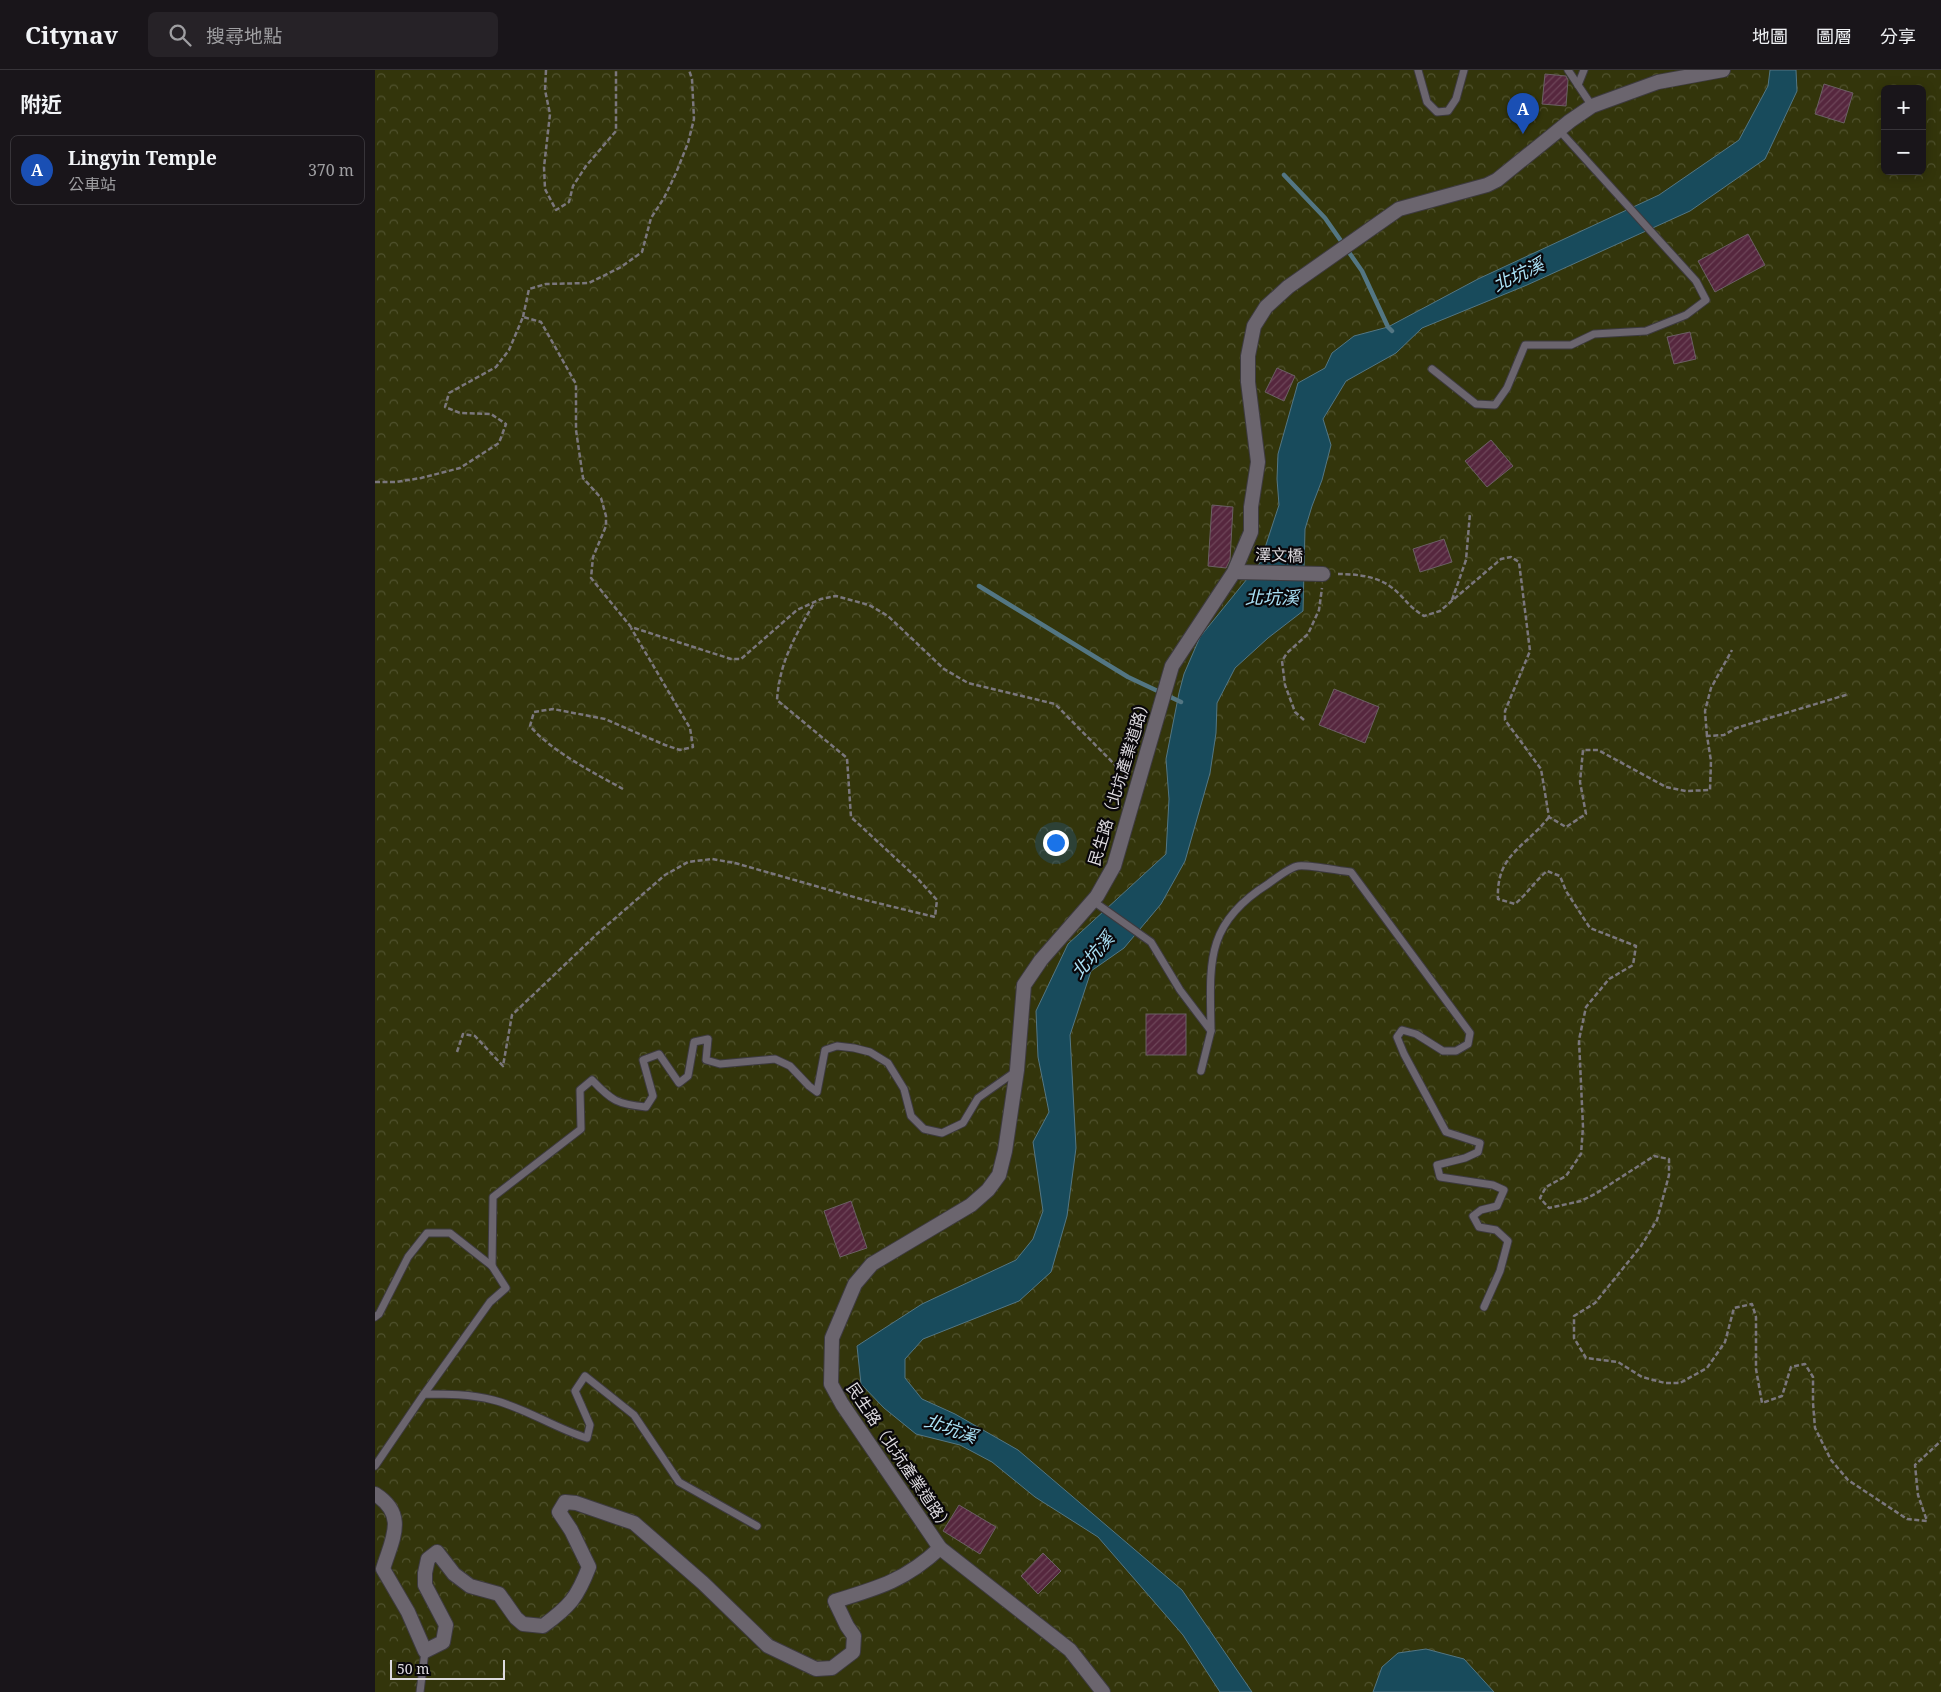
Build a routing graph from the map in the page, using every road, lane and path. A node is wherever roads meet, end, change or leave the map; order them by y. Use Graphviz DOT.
graph roads {
  1 [pos="546,70"];
  2 [pos="616,70"];
  3 [pos="689,70"];
  4 [pos="1418,70"];
  5 [pos="1464,70"];
  6 [pos="1568,70"];
  7 [pos="1584,70"];
  8 [pos="1723,70"];
  9 [pos="1578,85"];
  10 [pos="1592,106"];
  11 [pos="1559,130"];
  12 [pos="523,318"];
  13 [pos="1432,369"];
  14 [pos="375,482"];
  15 [pos="1470,514"];
  16 [pos="1235,572"];
  17 [pos="1323,574"];
  18 [pos="814,602"];
  19 [pos="1451,602"];
  20 [pos="631,627"];
  21 [pos="1732,650"];
  22 [pos="1849,694"];
  23 [pos="1303,720"];
  24 [pos="1707,736"];
  25 [pos="1137,786"];
  26 [pos="623,789"];
  27 [pos="1549,817"];
  28 [pos="1093,901"];
  29 [pos="1211,1032"];
  30 [pos="457,1052"];
  31 [pos="1017,1070"];
  32 [pos="1201,1071"];
  33 [pos="492,1266"];
  34 [pos="1484,1307"];
  35 [pos="375,1317"];
  36 [pos="424,1394"];
  37 [pos="1941,1441"];
  38 [pos="375,1466"];
  39 [pos="375,1494"];
  40 [pos="757,1526"];
  41 [pos="940,1548"];
  42 [pos="425,1651"];
  43 [pos="420,1692"];
  44 [pos="1103,1692"];
  1 -- 2 [label="path"];
  3 -- 12 [label="path"];
  4 -- 5 [label="lane"];
  6 -- 9 [label="lane"];
  7 -- 9 [label="lane"];
  8 -- 10 [label="street, 民生路（北坑產業道路）"];
  9 -- 10 [label="lane"];
  10 -- 11 [label="street, 民生路（北坑產業道路）"];
  11 -- 13 [label="lane"];
  11 -- 25 [label="street, 民生路（北坑產業道路）"];
  12 -- 14 [label="path"];
  12 -- 20 [label="path"];
  15 -- 19 [label="path"];
  16 -- 17 [label="street, 澤文橋"];
  17 -- 19 [label="path"];
  17 -- 23 [label="path"];
  18 -- 20 [label="path"];
  18 -- 25 [label="path"];
  18 -- 30 [label="path"];
  19 -- 27 [label="path"];
  20 -- 26 [label="path"];
  21 -- 24 [label="path"];
  22 -- 24 [label="path"];
  24 -- 27 [label="path"];
  25 -- 28 [label="street, 民生路（北坑產業道路）"];
  27 -- 37 [label="path"];
  28 -- 29 [label="lane"];
  28 -- 31 [label="street, 民生路（北坑產業道路）"];
  29 -- 32 [label="lane"];
  29 -- 34 [label="lane"];
  31 -- 33 [label="lane"];
  31 -- 41 [label="street, 民生路（北坑產業道路）"];
  33 -- 35 [label="lane"];
  33 -- 36 [label="lane"];
  36 -- 38 [label="lane"];
  36 -- 40 [label="lane"];
  39 -- 42 [label="street"];
  41 -- 42 [label="street"];
  41 -- 44 [label="street, 民生路（北坑產業道路）"];
  42 -- 43 [label="lane"];
}
